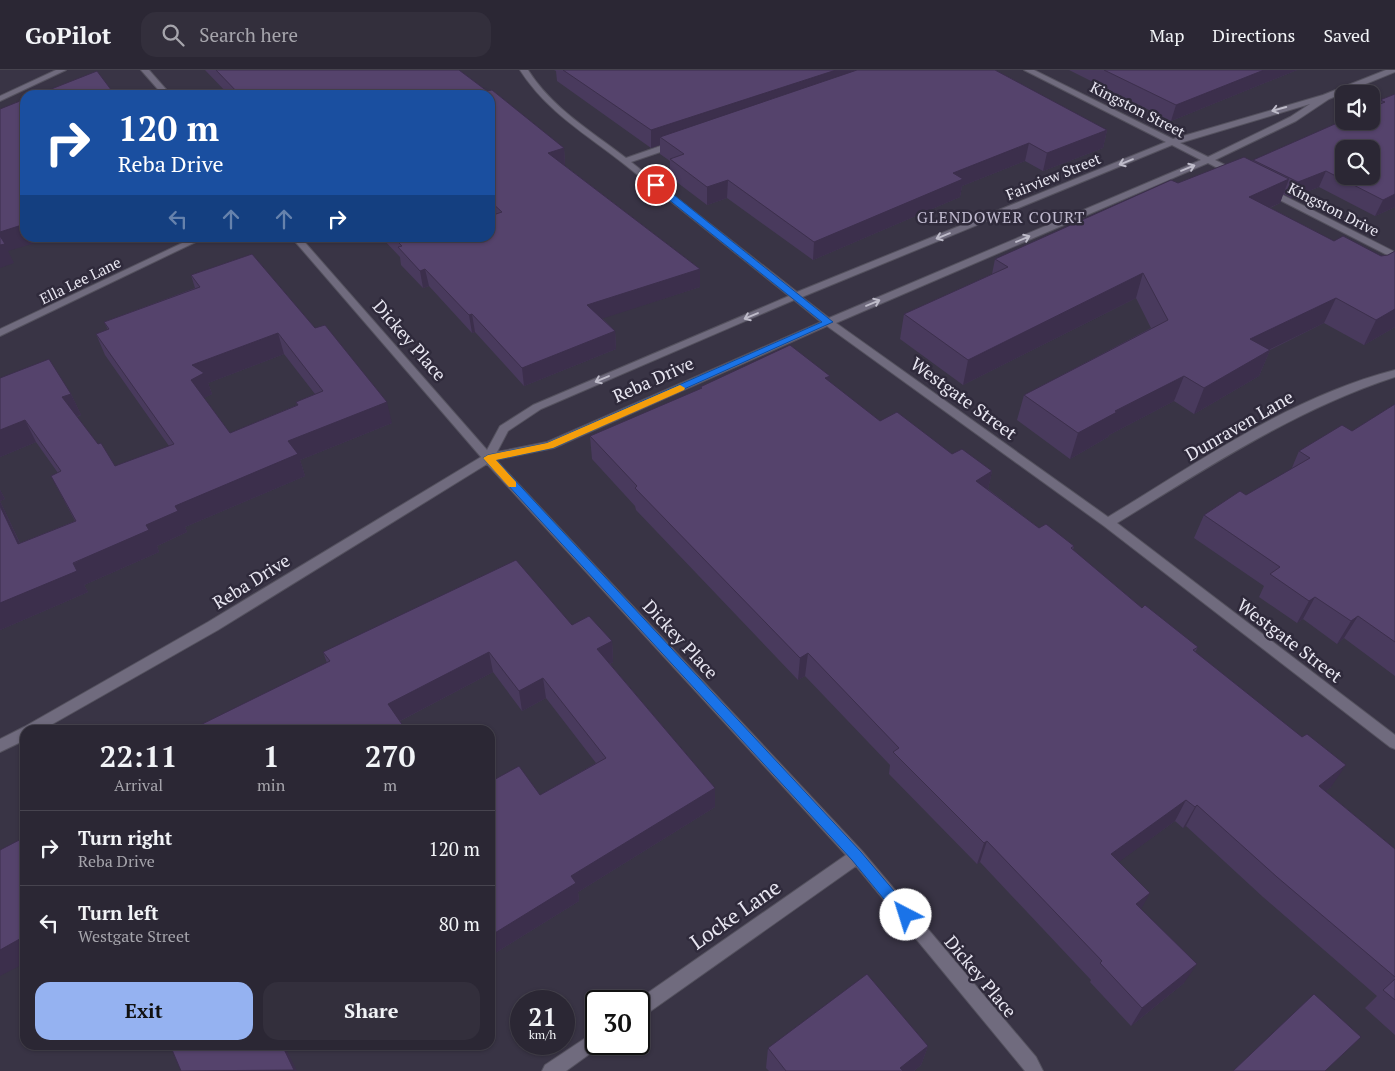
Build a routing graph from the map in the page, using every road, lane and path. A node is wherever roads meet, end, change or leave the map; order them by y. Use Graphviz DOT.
graph roads {
  1 [pos="62,70"];
  2 [pos="145,70"];
  3 [pos="524,70"];
  4 [pos="1028,70"];
  5 [pos="1392,70"];
  6 [pos="163,90"];
  7 [pos="1326,96"];
  8 [pos="0,99"];
  9 [pos="682,142"];
  10 [pos="1173,142"];
  11 [pos="1208,160"];
  12 [pos="625,161"];
  13 [pos="191,242"];
  14 [pos="299,242"];
  15 [pos="1395,256"];
  16 [pos="796,296"];
  17 [pos="828,322"];
  18 [pos="0,334"];
  19 [pos="1395,373"];
  20 [pos="488,458"];
  21 [pos="1108,523"];
  22 [pos="39,725"];
  23 [pos="20,736"];
  24 [pos="1395,743"];
  25 [pos="0,746"];
  26 [pos="856,856"];
  27 [pos="650,1001"];
  28 [pos="585,1047"];
  29 [pos="551,1071"];
  30 [pos="1034,1071"];
  1 -- 8 [label="street"];
  2 -- 6 [label="street"];
  3 -- 12 [label="street, Westgate Street"];
  4 -- 10 [label="street, Kingston Street"];
  5 -- 7 [label="street, Fairview Street"];
  7 -- 10 [label="street, Fairview Street, one-way"];
  7 -- 11 [label="street, Fairview Street"];
  9 -- 12 [label="street"];
  10 -- 11 [label="street, Kingston Street"];
  10 -- 16 [label="street, Fairview Street, one-way"];
  11 -- 15 [label="street, Kingston Drive"];
  17 -- 11 [label="street, Fairview Street, one-way"];
  12 -- 16 [label="street, Westgate Street"];
  13 -- 18 [label="street, Ella Lee Lane"];
  14 -- 20 [label="street, Dickey Place"];
  16 -- 17 [label="street, Westgate Street"];
  16 -- 20 [label="street, Reba Drive, one-way"];
  17 -- 20 [label="street, Reba Drive"];
  17 -- 21 [label="street, Westgate Street"];
  19 -- 21 [label="street, Dunraven Lane"];
  20 -- 22 [label="street, Reba Drive"];
  20 -- 26 [label="street, Dickey Place"];
  21 -- 24 [label="street, Westgate Street"];
  23 -- 25 [label="street"];
  26 -- 27 [label="street, Locke Lane"];
  26 -- 30 [label="street, Dickey Place"];
  28 -- 29 [label="street"];
}
